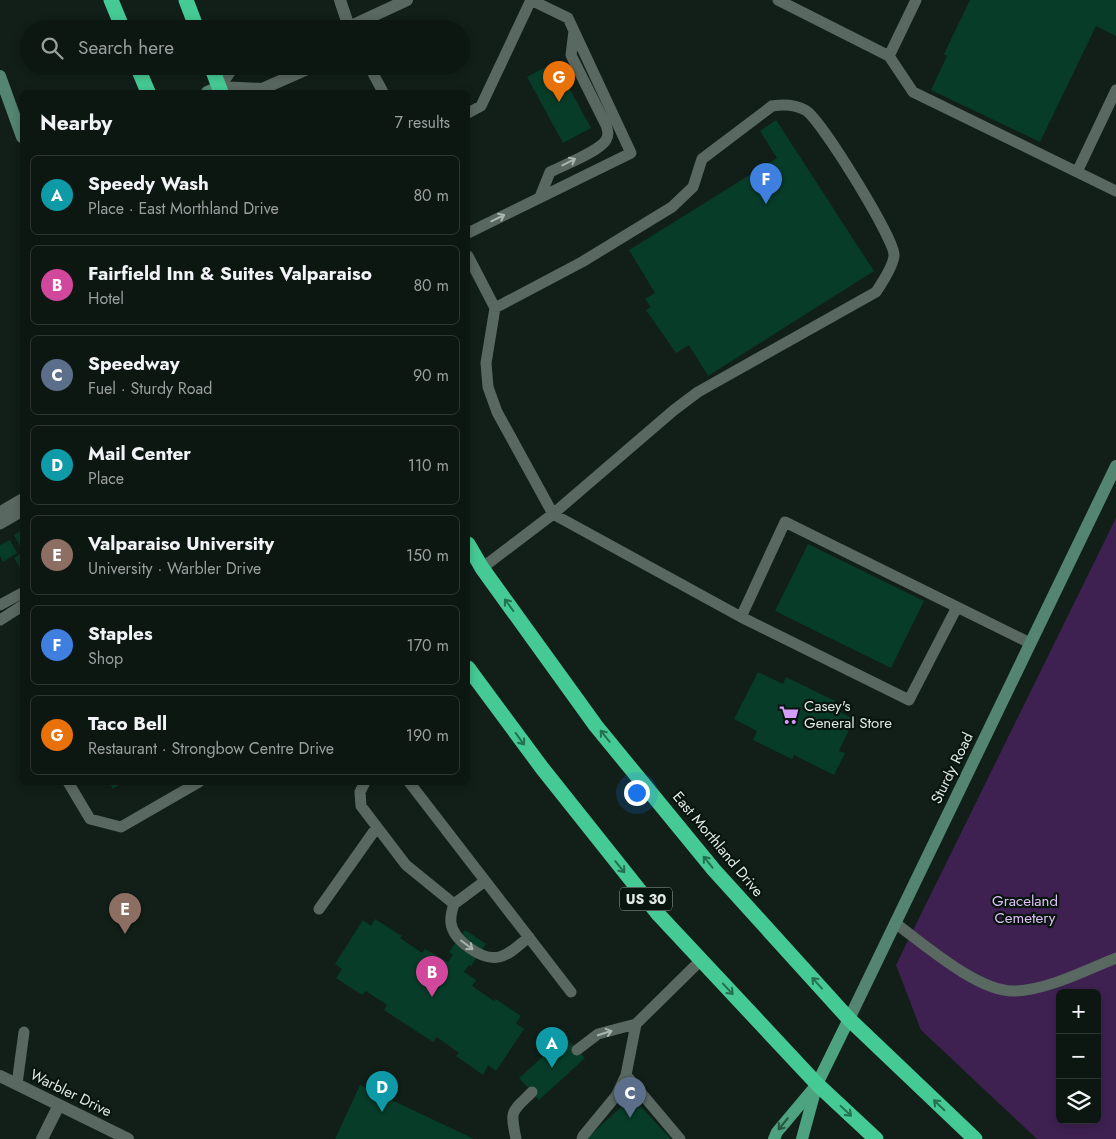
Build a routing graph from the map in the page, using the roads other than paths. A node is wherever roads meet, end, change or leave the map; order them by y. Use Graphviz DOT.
graph roads {
  1 [pos="111,0"];
  2 [pos="186,0"];
  3 [pos="340,0"];
  4 [pos="407,0"];
  5 [pos="531,0"];
  6 [pos="778,0"];
  7 [pos="916,0"];
  8 [pos="119,20"];
  9 [pos="194,20"];
  10 [pos="346,20"];
  11 [pos="366,20"];
  12 [pos="574,31"];
  13 [pos="889,56"];
  14 [pos="141,75"];
  15 [pos="213,75"];
  16 [pos="228,75"];
  17 [pos="294,75"];
  18 [pos="374,75"];
  19 [pos="0,76"];
  20 [pos="147,90"];
  21 [pos="216,90"];
  22 [pos="217,90"];
  23 [pos="239,90"];
  24 [pos="382,90"];
  25 [pos="1116,90"];
  26 [pos="470,112"];
  27 [pos="20,131"];
  28 [pos="1077,172"];
  29 [pos="1116,192"];
  30 [pos="540,197"];
  31 [pos="470,232"];
  32 [pos="470,260"];
  33 [pos="495,308"];
  34 [pos="1116,466"];
  35 [pos="20,499"];
  36 [pos="20,511"];
  37 [pos="0,512"];
  38 [pos="553,514"];
  39 [pos="0,524"];
  40 [pos="470,547"];
  41 [pos="482,568"];
  42 [pos="20,594"];
  43 [pos="0,606"];
  44 [pos="20,607"];
  45 [pos="957,607"];
  46 [pos="741,617"];
  47 [pos="0,620"];
  48 [pos="1030,643"];
  49 [pos="470,672"];
  50 [pos="70,785"];
  51 [pos="194,785"];
  52 [pos="364,785"];
  53 [pos="412,785"];
  54 [pos="377,827"];
  55 [pos="485,881"];
  56 [pos="454,904"];
  57 [pos="319,909"];
  58 [pos="895,923"];
  59 [pos="529,937"];
  60 [pos="1116,958"];
  61 [pos="701,960"];
  62 [pos="571,992"];
  63 [pos="850,1019"];
  64 [pos="636,1024"];
  65 [pos="24,1032"];
  66 [pos="577,1050"];
  67 [pos="626,1075"];
  68 [pos="0,1076"];
  69 [pos="17,1084"];
  70 [pos="817,1084"];
  71 [pos="532,1092"];
  72 [pos="59,1105"];
  73 [pos="42,1139"];
  74 [pos="128,1139"];
  75 [pos="516,1139"];
  76 [pos="582,1139"];
  77 [pos="680,1139"];
  78 [pos="774,1139"];
  79 [pos="802,1139"];
  80 [pos="876,1139"];
  81 [pos="975,1139"];
  1 -- 8 [label="highway"];
  2 -- 9 [label="highway"];
  3 -- 10 [label="street"];
  4 -- 11 [label="street"];
  5 -- 12 [label="lane"];
  5 -- 26 [label="lane"];
  6 -- 13 [label="lane"];
  7 -- 13 [label="lane"];
  30 -- 12 [label="lane, one-way"];
  12 -- 30 [label="lane"];
  13 -- 28 [label="lane"];
  14 -- 20 [label="highway"];
  15 -- 21 [label="highway"];
  16 -- 22 [label="street"];
  17 -- 23 [label="street"];
  18 -- 24 [label="lane"];
  19 -- 27 [label="street"];
  25 -- 28 [label="lane"];
  28 -- 29 [label="lane"];
  31 -- 30 [label="lane, one-way"];
  32 -- 33 [label="lane"];
  33 -- 38 [label="lane"];
  33 -- 38 [label="lane"];
  34 -- 48 [label="street, Sturdy Road"];
  35 -- 37 [label="lane"];
  36 -- 39 [label="lane"];
  38 -- 41 [label="lane"];
  38 -- 46 [label="lane"];
  40 -- 41 [label="highway, East Morthland Drive"];
  63 -- 41 [label="highway, East Morthland Drive, one-way"];
  42 -- 43 [label="lane"];
  44 -- 47 [label="lane"];
  45 -- 46 [label="lane"];
  45 -- 46 [label="lane"];
  45 -- 48 [label="lane"];
  48 -- 58 [label="street, Sturdy Road"];
  49 -- 61 [label="highway, US 30, one-way"];
  50 -- 51 [label="lane"];
  52 -- 54 [label="lane"];
  53 -- 55 [label="lane"];
  54 -- 56 [label="lane"];
  54 -- 57 [label="lane"];
  55 -- 56 [label="lane"];
  55 -- 59 [label="lane"];
  56 -- 59 [label="lane, one-way"];
  58 -- 60 [label="lane"];
  58 -- 63 [label="street, Sturdy Road"];
  59 -- 62 [label="lane"];
  61 -- 64 [label="lane"];
  61 -- 70 [label="highway, US 30, one-way"];
  63 -- 70 [label="main road, Sturdy Road"];
  81 -- 63 [label="highway, East Morthland Drive, one-way"];
  66 -- 64 [label="lane, one-way"];
  64 -- 67 [label="lane"];
  65 -- 69 [label="lane"];
  67 -- 76 [label="lane"];
  67 -- 77 [label="lane"];
  68 -- 69 [label="street, Warbler Drive"];
  69 -- 72 [label="street, Warbler Drive"];
  70 -- 78 [label="main road, Sturdy Road, one-way"];
  70 -- 79 [label="main road, Sturdy Road"];
  70 -- 80 [label="highway, US 30, one-way"];
  71 -- 75 [label="lane"];
  72 -- 73 [label="street"];
  72 -- 74 [label="street, Warbler Drive"];
}
